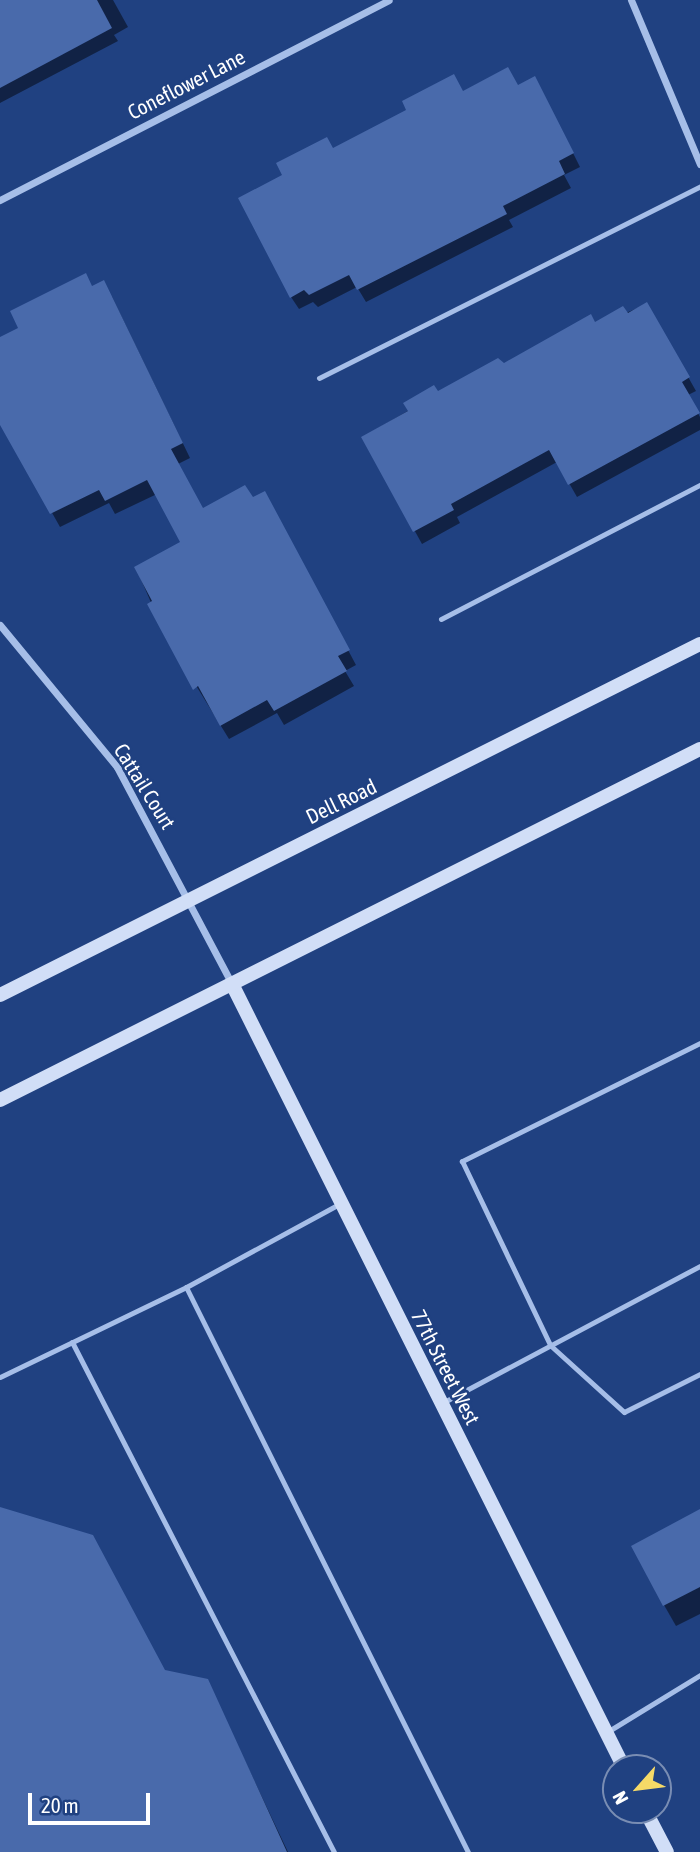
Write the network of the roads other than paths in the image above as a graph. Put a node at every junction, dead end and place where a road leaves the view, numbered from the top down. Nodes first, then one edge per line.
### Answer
1 (389, 0) edge
2 (631, 0) edge
3 (700, 164) edge
4 (700, 186) edge
5 (0, 200) edge
6 (319, 378) dead end
7 (700, 485) edge
8 (441, 618) dead end
9 (0, 625) edge
10 (700, 644) edge
11 (700, 749) edge
12 (188, 899) junction
13 (232, 984) junction
14 (0, 995) edge
15 (700, 1043) edge
16 (0, 1100) edge
17 (341, 1203) junction
18 (700, 1266) edge
19 (186, 1287) junction
20 (72, 1342) junction
21 (551, 1345) junction
22 (700, 1374) edge
23 (0, 1377) edge
24 (441, 1404) junction
25 (700, 1675) edge
26 (606, 1733) junction
27 (617, 1754) edge
28 (652, 1824) edge
29 (334, 1852) edge
30 (468, 1852) edge
31 (667, 1852) edge

1 - 5 street, Coneflower Lane
2 - 3 street
4 - 6 lane
7 - 8 lane
9 - 12 street, Cattail Court
10 - 12 street, Dell Road
11 - 13 street
12 - 13 street, Cattail Court
12 - 14 street, Dell Road
13 - 16 street
13 - 17 street, 77th Street West
15 - 21 lane
17 - 19 lane
17 - 24 street, 77th Street West
18 - 21 lane
19 - 20 lane
19 - 30 lane
20 - 23 lane
20 - 29 lane
21 - 22 lane
21 - 24 lane
24 - 26 street, 77th Street West
25 - 26 lane
26 - 27 street, 77th Street West
28 - 31 street

